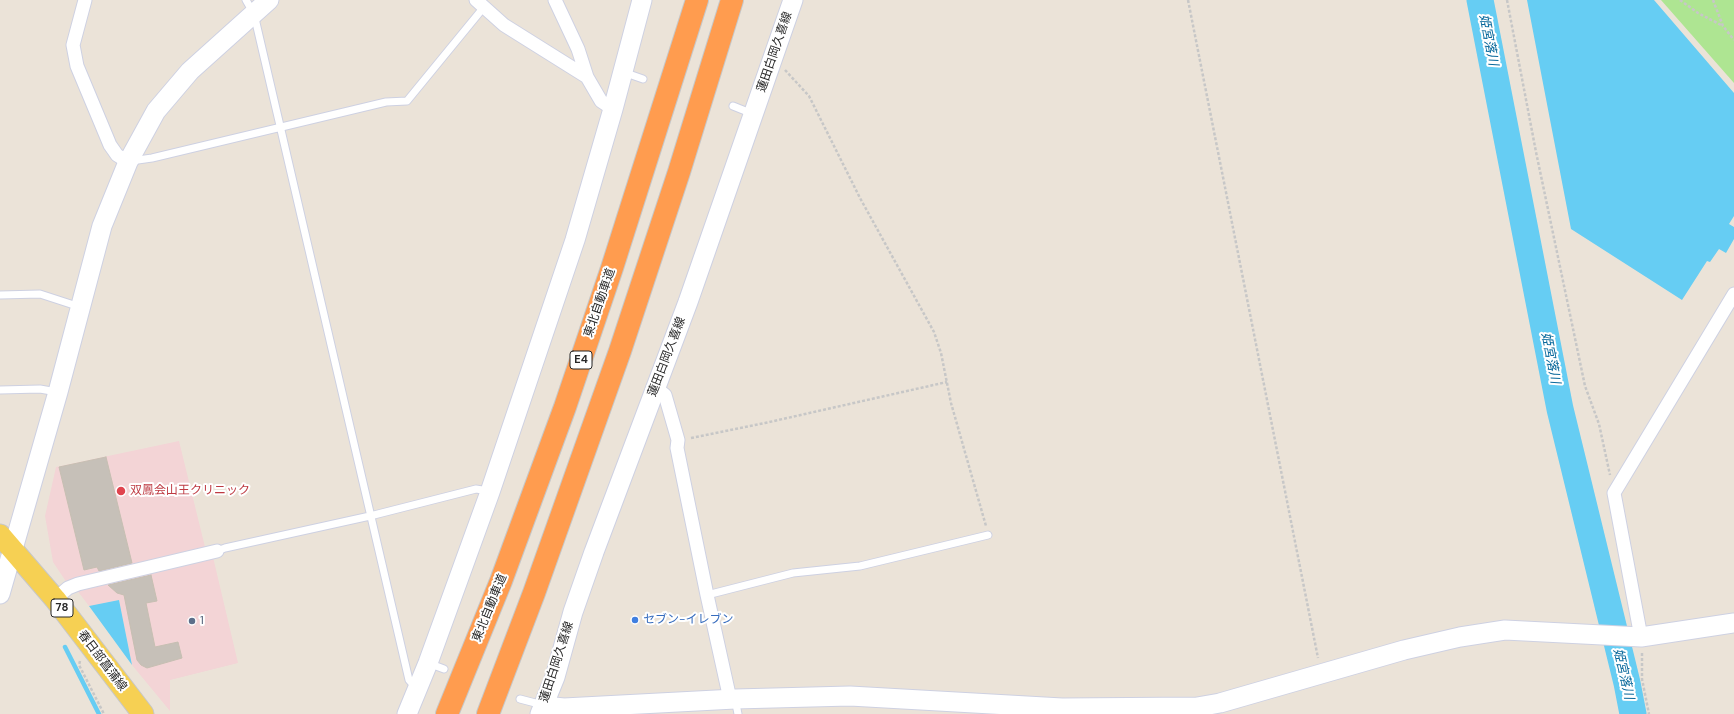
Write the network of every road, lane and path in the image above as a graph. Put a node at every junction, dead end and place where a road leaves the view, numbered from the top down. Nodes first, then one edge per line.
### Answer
1 (85, 0) edge
2 (269, 0) edge
3 (555, 0) edge
4 (642, 0) edge
5 (696, 0) edge
6 (732, 0) edge
7 (793, 0) edge
8 (1188, 0) edge
9 (1507, 0) edge
10 (1680, 0) edge
11 (1713, 0) edge
12 (480, 4) edge
13 (250, 7) edge
14 (1724, 26) junction
15 (1734, 40) edge
16 (771, 62) junction
17 (623, 72) junction
18 (587, 77) junction
19 (643, 79) dead end
20 (733, 106) dead end
21 (613, 109) junction
22 (753, 114) junction
23 (280, 128) junction
24 (128, 162) junction
25 (1734, 294) edge
26 (0, 295) edge
27 (81, 307) junction
28 (947, 382) junction
29 (655, 388) junction
30 (0, 390) edge
31 (58, 392) junction
32 (678, 440) junction
33 (490, 492) junction
34 (1614, 493) junction
35 (370, 516) junction
36 (988, 535) joint
37 (6, 541) edge
38 (217, 551) joint
39 (0, 594) edge
40 (707, 595) junction
41 (55, 598) junction
42 (1734, 623) edge
43 (1642, 637) junction
44 (93, 648) junction
45 (1323, 674) junction
46 (416, 688) junction
47 (520, 699) dead end
48 (734, 704) edge
49 (542, 710) edge
50 (1197, 711) edge
51 (104, 714) edge
52 (143, 714) edge
53 (407, 714) edge
54 (448, 714) edge
55 (488, 714) edge
56 (1649, 714) edge

1 - 24 street
2 - 13 street
3 - 18 street
4 - 17 street
5 - 54 highway, 東北自動車道 / E4
6 - 55 highway
7 - 16 street, 蓮田白岡久喜線
8 - 45 path
9 - 34 path
10 - 14 path
11 - 14 path
12 - 18 street
12 - 23 lane
13 - 23 lane
13 - 24 street
14 - 15 path
16 - 22 street, 蓮田白岡久喜線
16 - 28 path
17 - 19 lane
17 - 21 street
18 - 21 street
20 - 22 lane
21 - 33 street
22 - 29 street, 蓮田白岡久喜線
23 - 24 lane
23 - 35 lane
24 - 27 street
25 - 34 street
26 - 27 lane
27 - 31 street
28 - 32 path
28 - 36 path
29 - 32 street
29 - 49 street, 蓮田白岡久喜線
30 - 31 lane
31 - 37 street
32 - 40 street
33 - 35 lane
33 - 46 street
34 - 43 street
35 - 38 lane
35 - 46 lane
36 - 40 lane
37 - 39 street
37 - 41 main road, 春日部菖蒲線 / 78
38 - 41 street
40 - 48 street
41 - 44 main road, 春日部菖蒲線 / 78
42 - 43 street
43 - 45 street
43 - 56 path
44 - 51 path
44 - 52 main road, 春日部菖蒲線 / 78
45 - 50 street
46 - 53 street
47 - 49 lane
48 - 49 street
48 - 50 street

